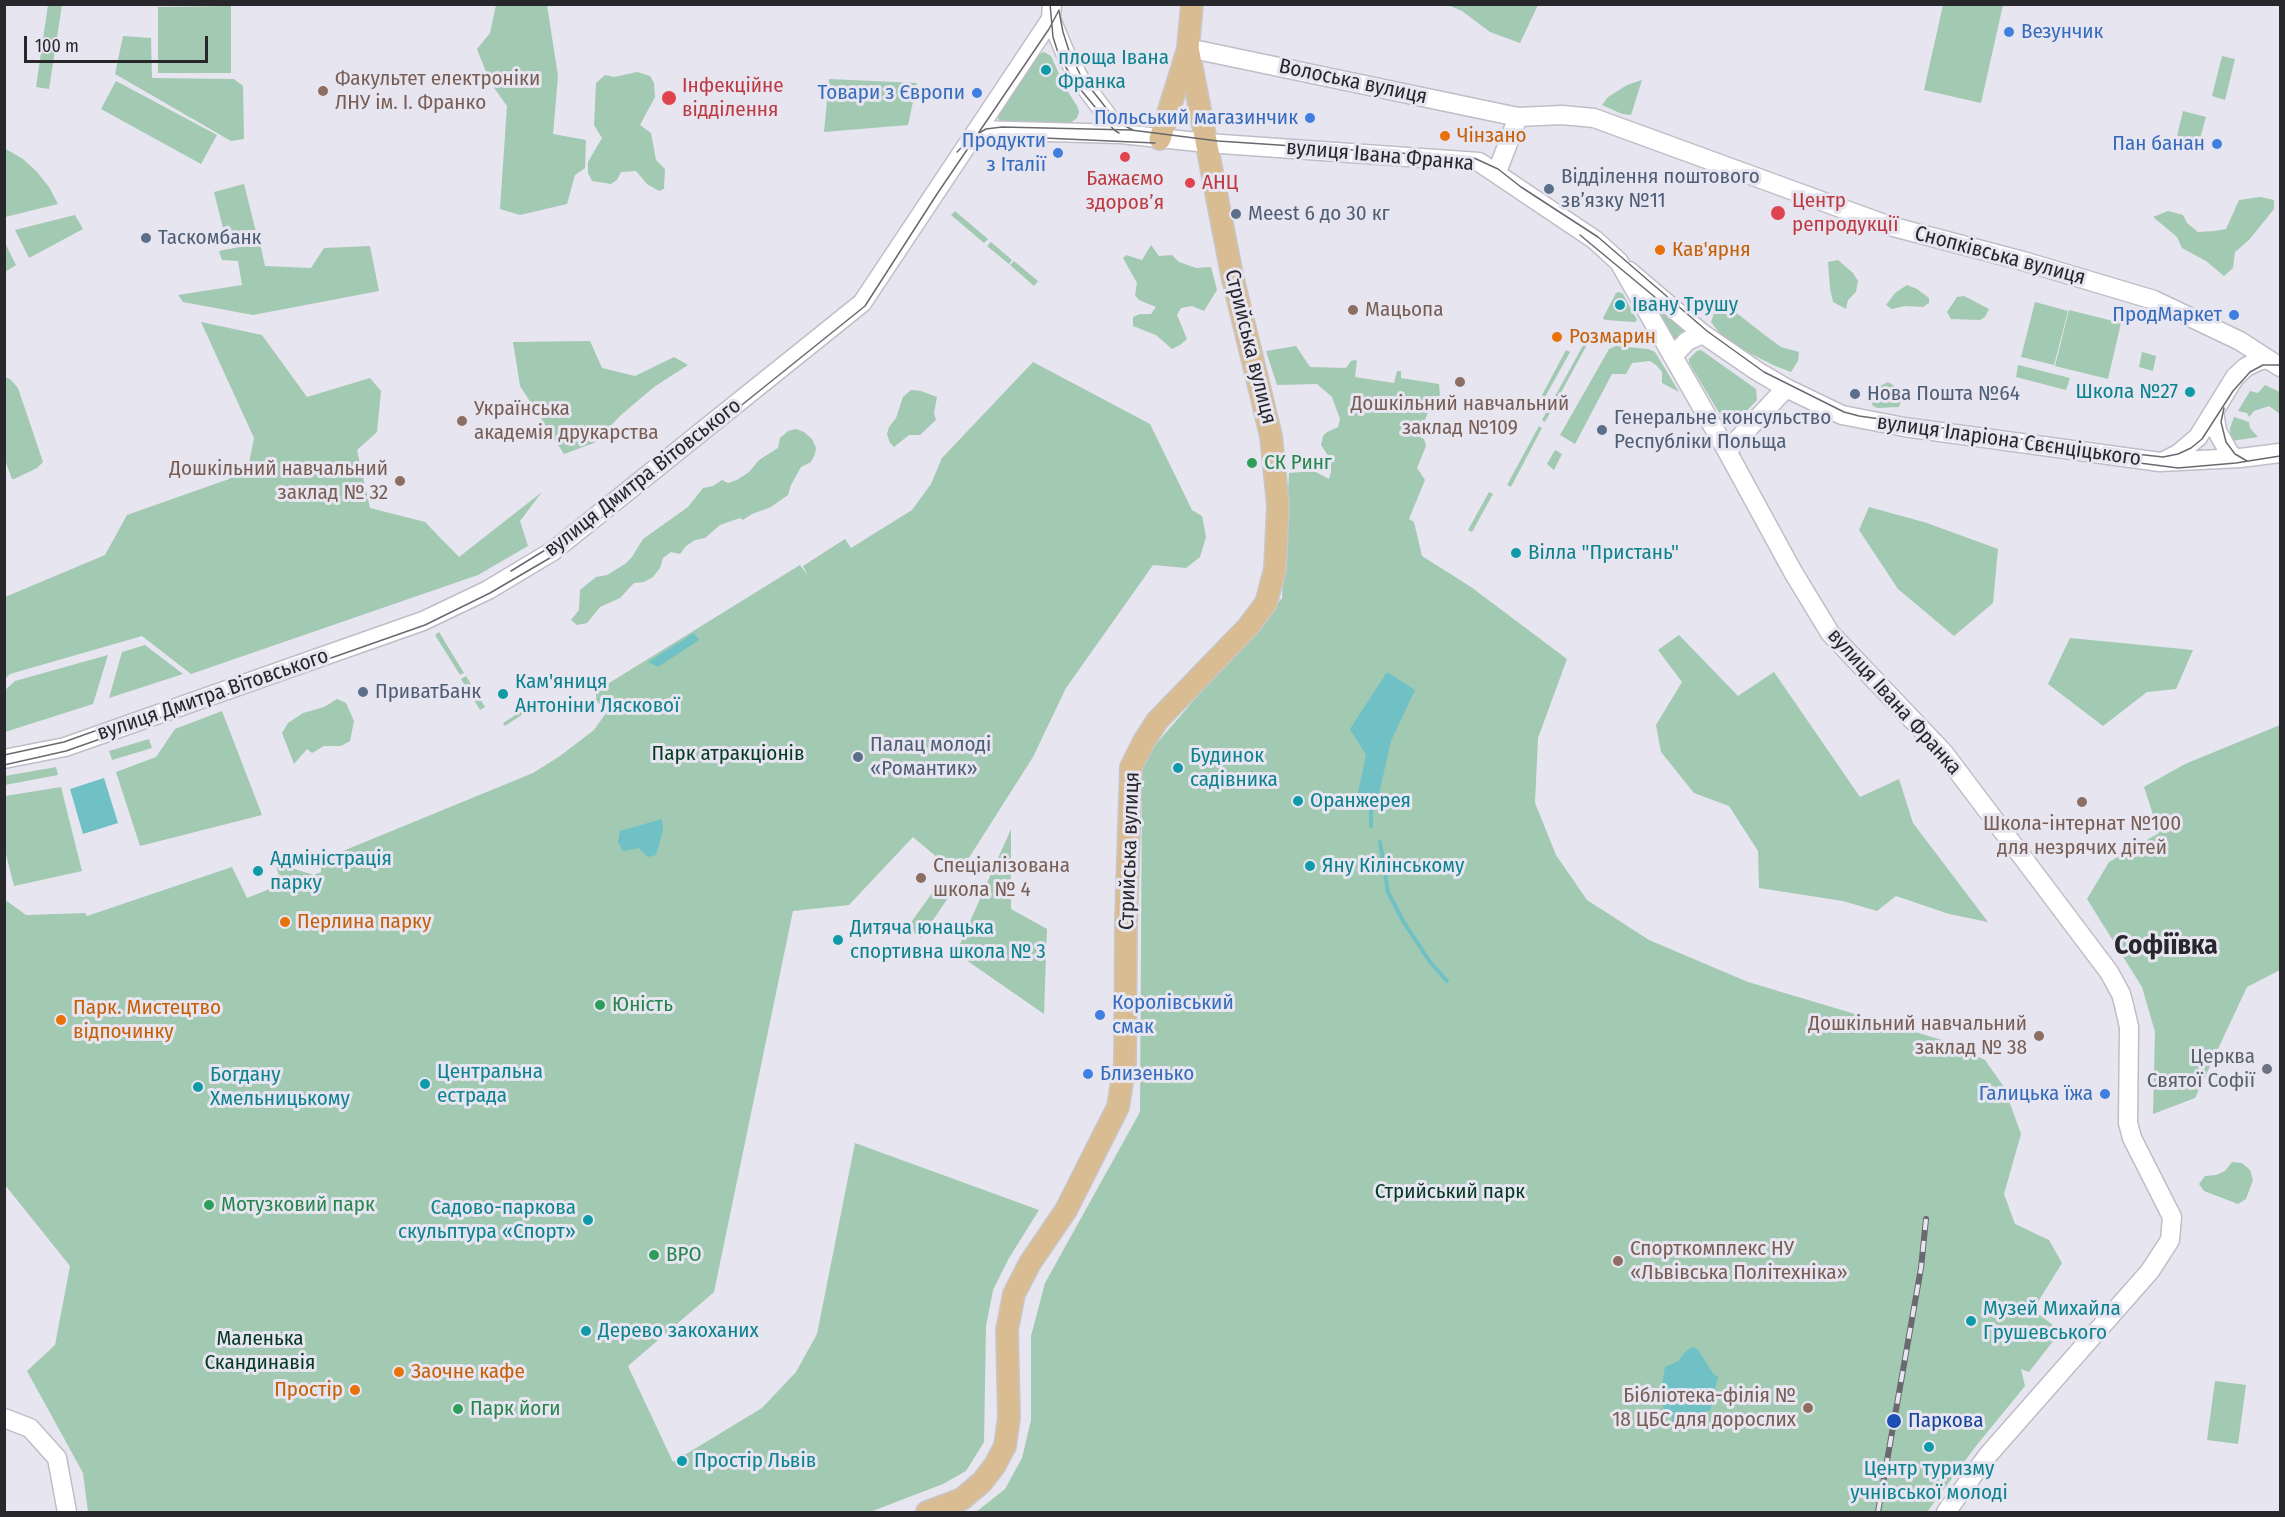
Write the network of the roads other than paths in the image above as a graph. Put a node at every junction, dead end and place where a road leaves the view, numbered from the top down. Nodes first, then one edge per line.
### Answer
1 (1192, 4) edge
2 (1206, 4) edge
3 (1051, 12) edge
4 (1188, 48) junction
5 (1518, 117) junction
6 (977, 130) junction
7 (1121, 134) junction
8 (1160, 139) junction
9 (1207, 143) junction
10 (1497, 172) junction
11 (1619, 262) junction
12 (1703, 334) junction
13 (1673, 356) junction
14 (2274, 363) edge
15 (1786, 388) junction
16 (2214, 412) junction
17 (1727, 451) junction
18 (2280, 453) edge
19 (2236, 458) junction
20 (2160, 462) junction
21 (4, 759) edge
22 (4, 1418) edge
23 (67, 1512) edge
24 (927, 1512) edge
25 (1946, 1512) edge

1 - 4 main road
2 - 4 main road
3 - 6 main road
3 - 7 main road
4 - 5 main road, Волоська вулиця
4 - 8 main road
4 - 9 main road, Стрийська вулиця
5 - 10 main road
5 - 14 main road, Снопківська вулиця
6 - 7 main road
6 - 21 main road, вулиця Дмитра Вітовського
7 - 8 main road, вулиця Івана Франка
8 - 9 main road, вулиця Івана Франка
9 - 10 main road, вулиця Івана Франка
9 - 24 main road, Стрийська вулиця
10 - 11 main road, вулиця Івана Франка
11 - 12 main road, вулиця Іларіона Свєнціцького
11 - 13 main road, вулиця Івана Франка
12 - 13 main road
12 - 15 main road, вулиця Іларіона Свєнціцького
13 - 17 main road, вулиця Івана Франка
14 - 16 main road, вулиця Іларіона Свєнціцького
15 - 17 main road
15 - 20 main road, вулиця Іларіона Свєнціцького
16 - 19 main road
16 - 20 main road, вулиця Іларіона Свєнціцького
17 - 25 main road, вулиця Івана Франка
18 - 19 main road, вулиця Іларіона Свєнціцького
19 - 20 main road, вулиця Іларіона Свєнціцького
22 - 23 main road

